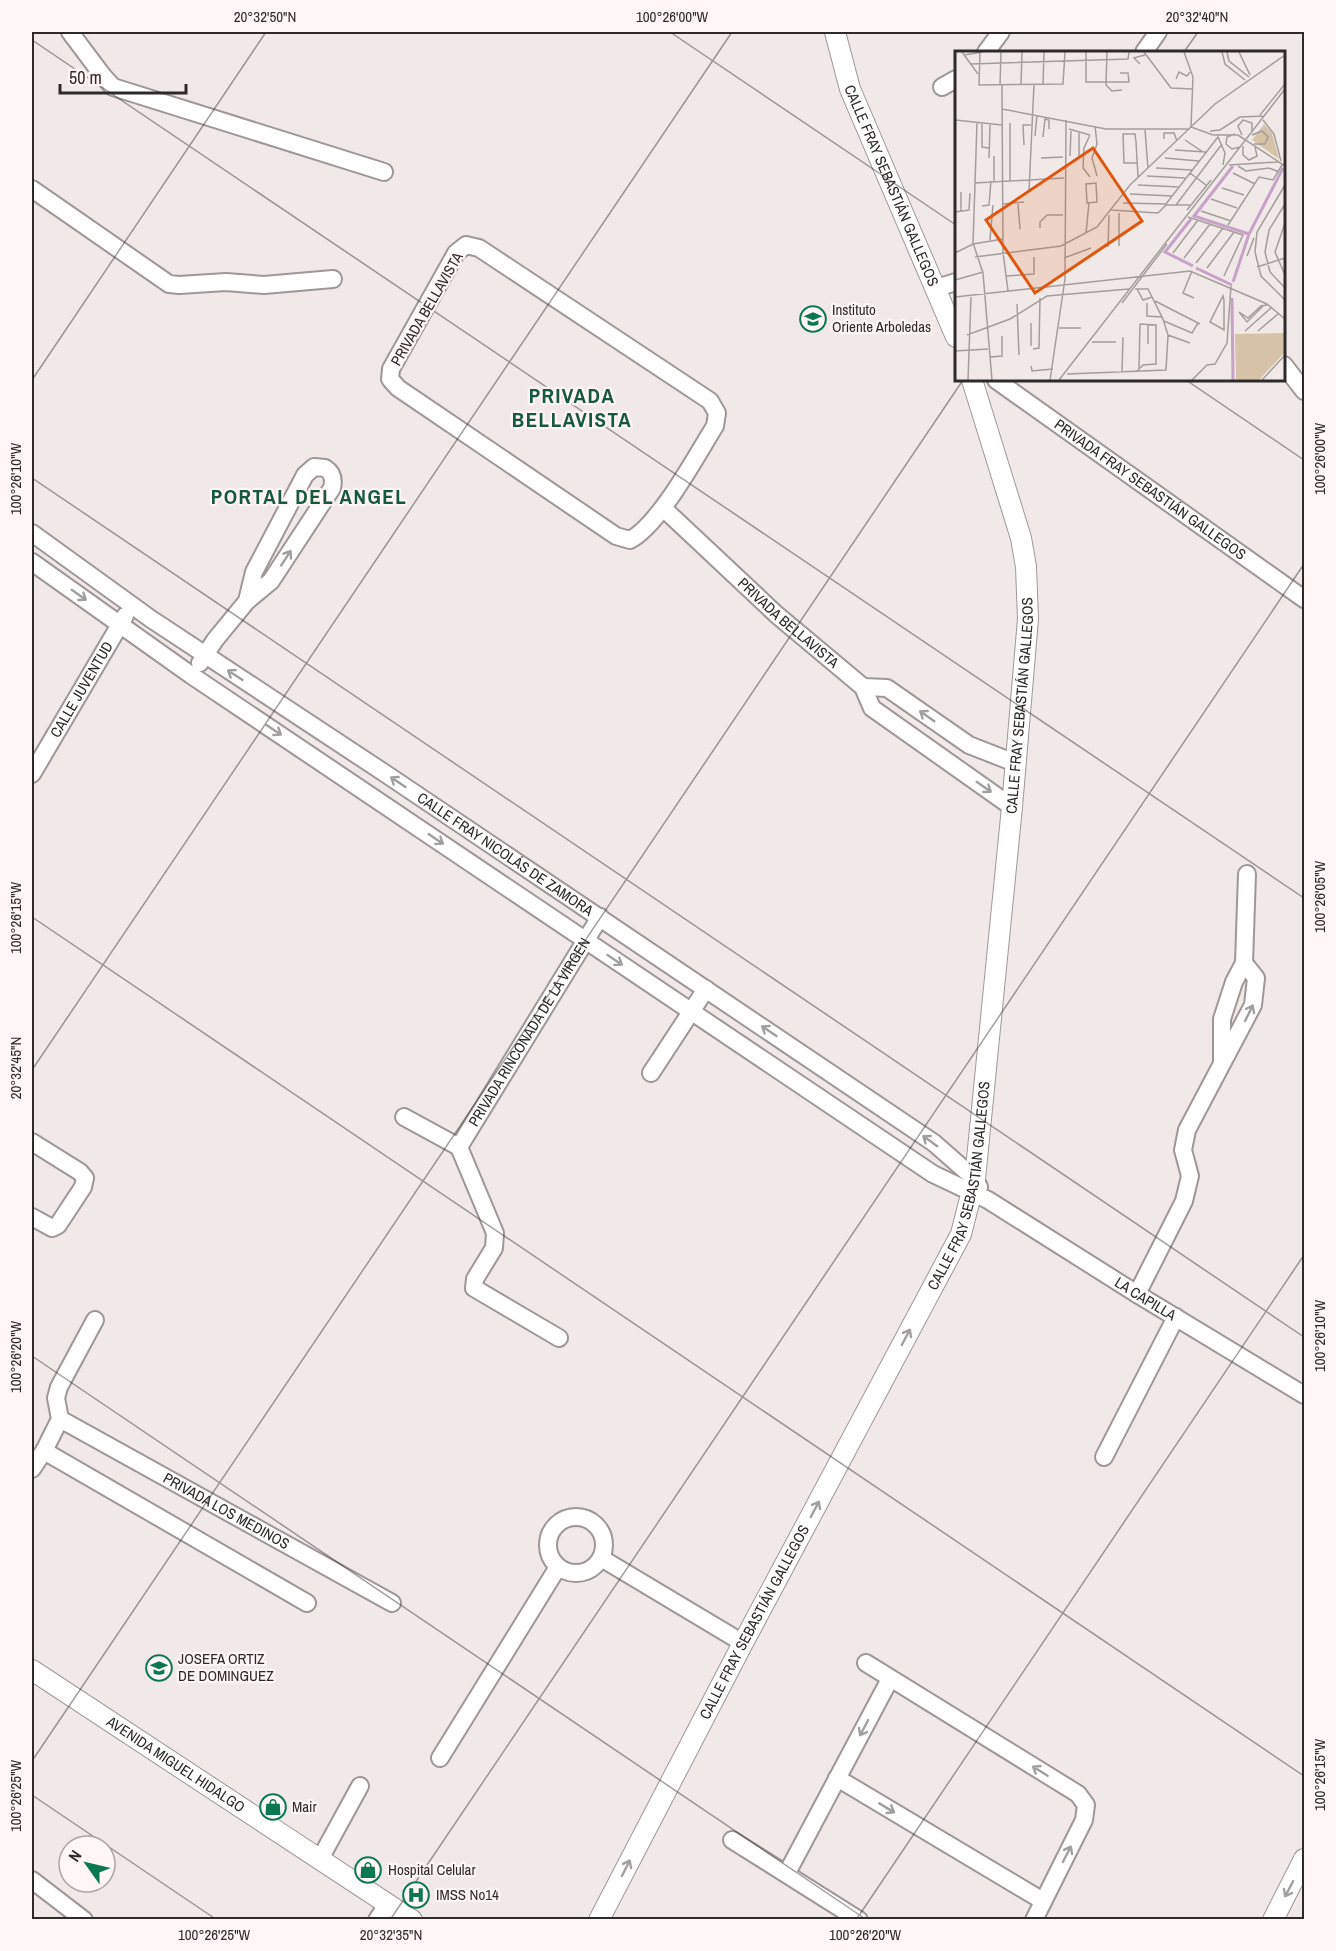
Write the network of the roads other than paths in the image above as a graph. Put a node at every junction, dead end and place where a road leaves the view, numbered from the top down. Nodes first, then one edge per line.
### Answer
1 (70, 32) edge
2 (835, 32) edge
3 (1001, 32) edge
4 (1158, 32) edge
5 (987, 51) edge
6 (1145, 51) edge
7 (384, 172) dead end
8 (32, 189) edge
9 (333, 279) dead end
10 (955, 283) edge
11 (936, 288) junction
12 (955, 332) edge
13 (1285, 366) edge
14 (972, 381) edge
15 (997, 381) edge
16 (1305, 391) edge
17 (663, 508) junction
18 (32, 533) edge
19 (32, 562) edge
20 (1305, 599) edge
21 (247, 601) junction
22 (132, 606) junction
23 (120, 624) junction
24 (205, 656) junction
25 (191, 675) junction
26 (863, 687) junction
27 (1015, 764) junction
28 (32, 774) edge
29 (1012, 807) junction
30 (1247, 874) dead end
31 (600, 917) junction
32 (585, 940) junction
33 (1244, 963) junction
34 (706, 989) junction
35 (692, 1012) junction
36 (1222, 1061) junction
37 (651, 1073) dead end
38 (404, 1117) dead end
39 (32, 1142) edge
40 (459, 1147) junction
41 (978, 1191) junction
42 (32, 1217) edge
43 (1137, 1294) junction
44 (1176, 1317) junction
45 (95, 1320) dead end
46 (559, 1338) dead end
47 (1305, 1395) edge
48 (60, 1419) junction
49 (44, 1451) junction
50 (1104, 1457) dead end
51 (32, 1469) edge
52 (601, 1558) junction
53 (558, 1567) junction
54 (307, 1603) dead end
55 (392, 1603) dead end
56 (743, 1643) junction
57 (866, 1663) dead end
58 (32, 1670) edge
59 (890, 1679) junction
60 (440, 1758) dead end
61 (837, 1778) junction
62 (360, 1786) dead end
63 (732, 1840) dead end
64 (320, 1859) junction
65 (1305, 1859) edge
66 (787, 1873) junction
67 (32, 1880) edge
68 (1043, 1901) junction
69 (382, 1911) edge
70 (84, 1920) edge
71 (412, 1920) edge
72 (599, 1920) edge
73 (859, 1920) edge
74 (1034, 1920) edge
75 (1273, 1920) edge

1 - 7 street
2 - 11 street, CALLE FRAY SEBASTIÁN GALLEGOS
3 - 5 street
4 - 6 street
8 - 9 street
10 - 11 street
11 - 12 street, CALLE FRAY SEBASTIÁN GALLEGOS
13 - 16 street
14 - 27 street, CALLE FRAY SEBASTIÁN GALLEGOS
15 - 20 street, PRIVADA FRAY SEBASTIÁN GALLEGOS
17 - 17 street, PRIVADA BELLAVISTA
17 - 26 street, PRIVADA BELLAVISTA
18 - 22 street, CALLE FRAY NICOLÁS DE ZAMORA
19 -> 23 street, CALLE FRAY NICOLÁS DE ZAMORA
21 -> 21 street
21 - 24 street
22 - 23 street, CALLE JUVENTUD
22 - 24 street, CALLE FRAY NICOLÁS DE ZAMORA
23 - 25 street, CALLE FRAY NICOLÁS DE ZAMORA
23 - 28 street, CALLE JUVENTUD
24 - 25 street
31 -> 24 street, CALLE FRAY NICOLÁS DE ZAMORA
25 -> 32 street, CALLE FRAY NICOLÁS DE ZAMORA
27 -> 26 street
26 -> 29 street, PRIVADA BELLAVISTA
27 - 29 street, CALLE FRAY SEBASTIÁN GALLEGOS
29 - 41 street, CALLE FRAY SEBASTIÁN GALLEGOS
30 - 33 street
31 - 32 street, PRIVADA RINCONADA DE LA VIRGEN
31 - 34 street, CALLE FRAY NICOLÁS DE ZAMORA
32 -> 35 street, CALLE FRAY NICOLÁS DE ZAMORA
32 - 40 street, PRIVADA RINCONADA DE LA VIRGEN
33 - 36 street
36 -> 33 street
34 - 35 street
41 -> 34 street, CALLE FRAY NICOLÁS DE ZAMORA
35 - 37 street
35 - 41 street, CALLE FRAY NICOLÁS DE ZAMORA
36 - 43 street
38 - 40 street
39 - 42 street
40 - 46 street
41 - 43 street, LA CAPILLA
56 -> 41 street, CALLE FRAY SEBASTIÁN GALLEGOS
43 - 44 street, LA CAPILLA
44 - 47 street, LA CAPILLA
44 - 50 street
45 - 48 street
48 - 49 street
48 - 55 street, PRIVADA LOS MEDINOS
49 - 51 street
49 - 54 street
52 - 53 street
52 - 53 street
52 - 56 street
53 - 60 street
72 -> 56 street, CALLE FRAY SEBASTIÁN GALLEGOS
57 - 59 street
58 - 64 street, AVENIDA MIGUEL HIDALGO
59 -> 61 street
68 -> 59 street
61 - 66 street
61 -> 68 street
62 - 64 street
63 - 66 street
64 - 69 street, AVENIDA MIGUEL HIDALGO
65 -> 75 street
66 - 73 street
67 - 70 street
68 - 74 street
69 - 71 street, AVENIDA MIGUEL HIDALGO

